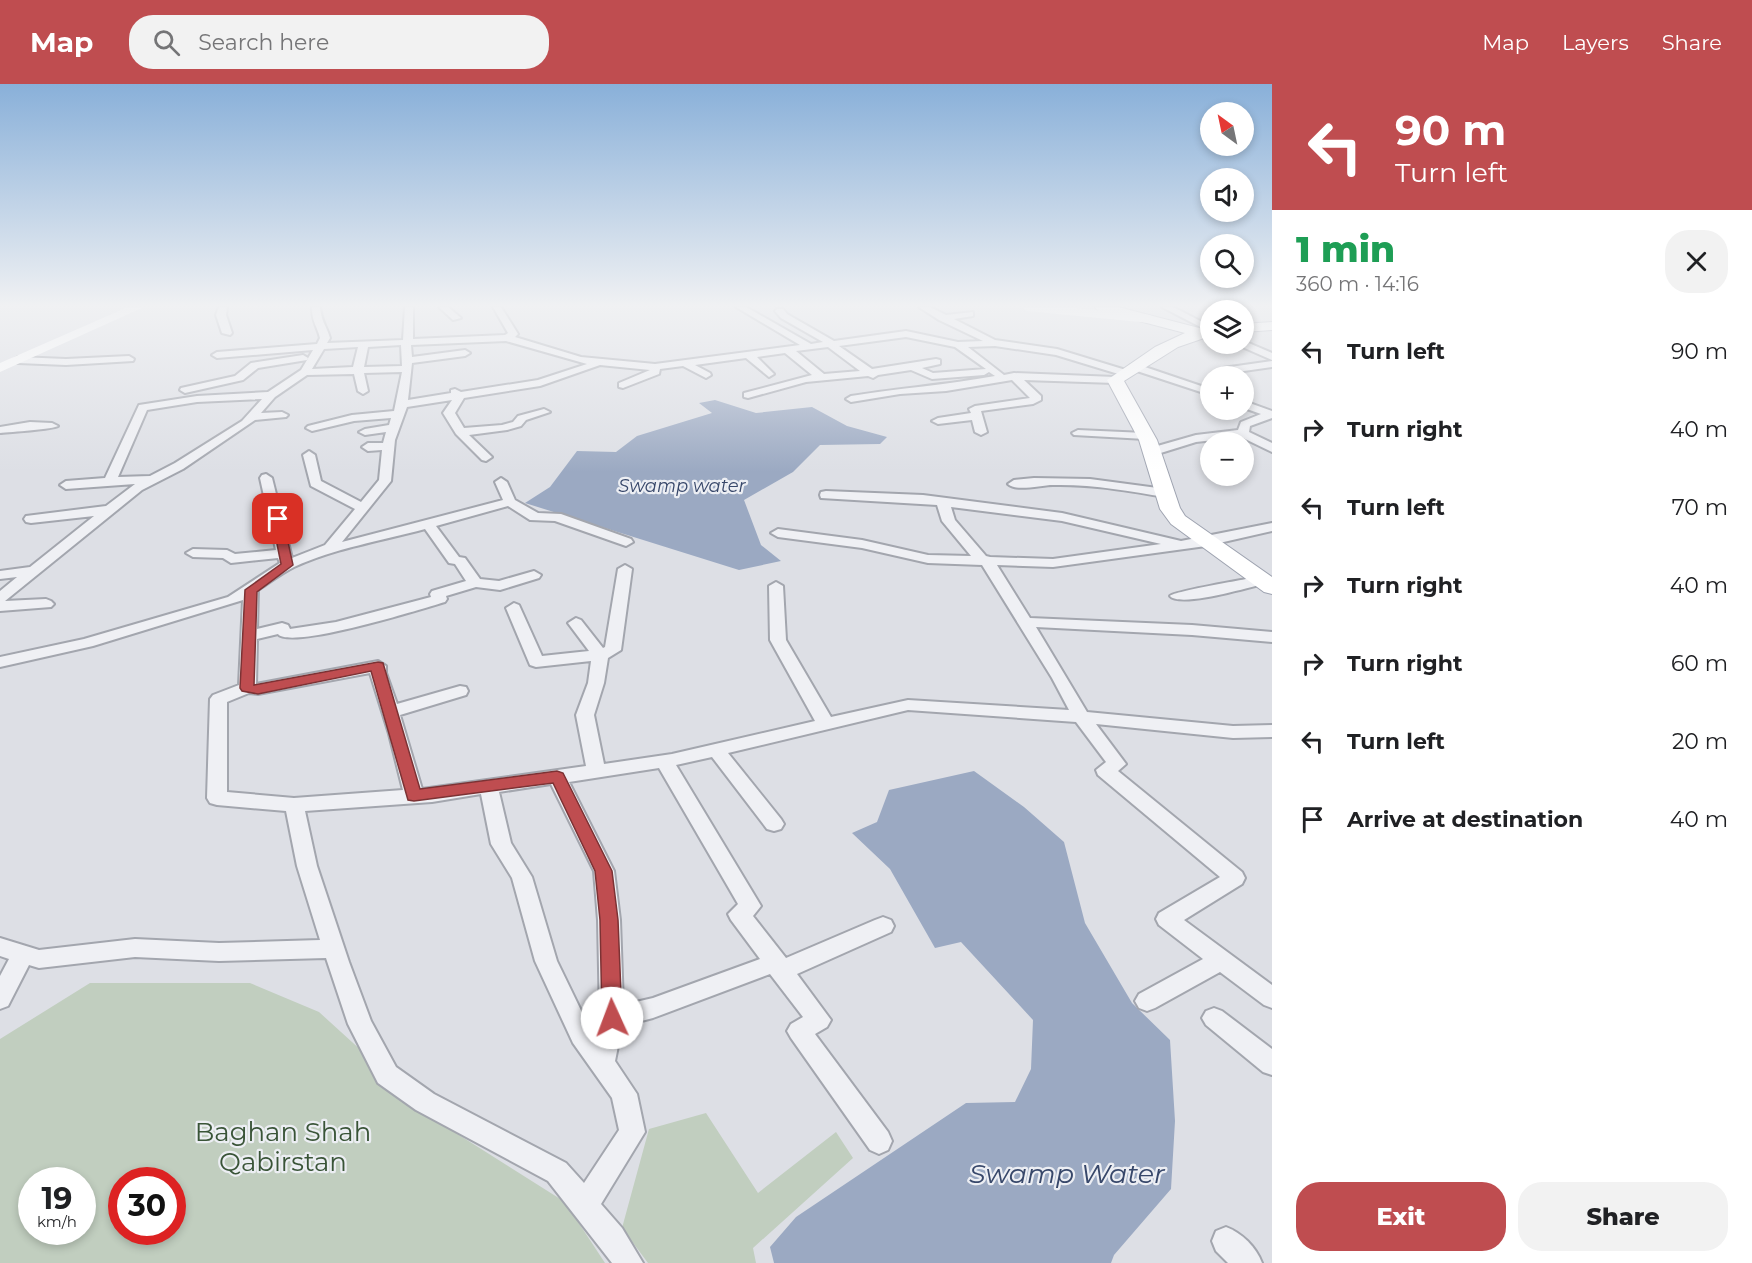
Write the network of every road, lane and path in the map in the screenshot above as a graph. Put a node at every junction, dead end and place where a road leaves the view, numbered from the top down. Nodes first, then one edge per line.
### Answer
1 (277, 362) edge
2 (310, 362) edge
3 (360, 362) edge
4 (421, 362) edge
5 (602, 362) joint
6 (693, 362) edge
7 (757, 362) edge
8 (803, 362) edge
9 (855, 362) edge
10 (936, 362) dead end
11 (985, 362) edge
12 (1088, 362) edge
13 (1142, 362) edge
14 (685, 363) junction
15 (1272, 364) edge
16 (407, 365) junction
17 (1254, 366) edge
18 (655, 367) junction
19 (912, 367) junction
20 (358, 370) junction
21 (305, 372) junction
22 (869, 373) junction
23 (770, 374) dead end
24 (1125, 374) junction
25 (706, 375) dead end
26 (1005, 375) junction
27 (821, 377) junction
28 (623, 385) dead end
29 (451, 387) dead end
30 (1200, 389) edge
31 (185, 390) dead end
32 (363, 391) dead end
33 (900, 391) junction
34 (271, 395) junction
35 (748, 395) dead end
36 (459, 397) junction
37 (851, 399) dead end
38 (1254, 408) edge
39 (400, 409) junction
40 (544, 412) dead end
41 (1272, 414) edge
42 (282, 415) dead end
43 (976, 416) junction
44 (251, 417) junction
45 (938, 421) dead end
46 (52, 426) dead end
47 (312, 428) dead end
48 (393, 428) junction
49 (0, 430) edge
50 (365, 432) dead end
51 (460, 432) junction
52 (981, 432) dead end
53 (1243, 432) edge
54 (1078, 434) dead end
55 (1200, 438) edge
56 (1254, 439) edge
57 (1148, 444) junction
58 (389, 446) junction
59 (368, 447) dead end
60 (1272, 448) edge
61 (309, 455) dead end
62 (486, 457) dead end
63 (157, 478) junction
64 (266, 478) dead end
65 (110, 482) junction
66 (501, 482) dead end
67 (1014, 484) dead end
68 (66, 485) dead end
69 (1165, 493) junction
70 (826, 495) dead end
71 (942, 501) junction
72 (510, 502) junction
73 (364, 508) junction
74 (109, 510) junction
75 (31, 519) dead end
76 (428, 524) junction
77 (1272, 527) edge
78 (778, 533) dead end
79 (626, 542) dead end
80 (1206, 542) junction
81 (1182, 545) junction
82 (330, 548) junction
83 (193, 553) dead end
84 (286, 559) junction
85 (984, 560) junction
86 (625, 569) dead end
87 (32, 571) junction
88 (0, 575) edge
89 (534, 575) dead end
90 (475, 583) junction
91 (1267, 583) edge
92 (776, 586) dead end
93 (251, 590) junction
94 (1177, 596) dead end
95 (0, 598) edge
96 (46, 604) dead end
97 (0, 606) edge
98 (514, 609) dead end
99 (1026, 622) junction
100 (576, 623) dead end
101 (249, 636) junction
102 (1272, 637) edge
103 (600, 655) junction
104 (0, 663) edge
105 (247, 688) junction
106 (460, 691) dead end
107 (391, 712) junction
108 (1081, 717) junction
109 (826, 724) junction
110 (1272, 731) edge
111 (716, 750) junction
112 (664, 761) junction
113 (596, 771) junction
114 (557, 777) junction
115 (489, 787) junction
116 (414, 796) junction
117 (294, 805) junction
118 (774, 824) dead end
119 (883, 926) dead end
120 (0, 948) edge
121 (334, 949) junction
122 (23, 954) junction
123 (1221, 960) junction
124 (777, 967) junction
125 (1272, 998) edge
126 (0, 999) edge
127 (1147, 1001) dead end
128 (612, 1018) junction
129 (1214, 1018) dead end
130 (602, 1064) junction
131 (1272, 1064) edge
132 (879, 1141) dead end
133 (585, 1205) junction
134 (1226, 1241) dead end
135 (629, 1263) edge
136 (1248, 1263) edge

1 - 31 street
2 - 21 street
3 - 20 street
4 - 16 street
5 - 18 street
5 - 36 street
6 - 14 street
7 - 23 street
8 - 27 street
9 - 22 street
10 - 19 street
11 - 26 street
12 - 24 street
13 - 24 main road
14 - 18 street
14 - 25 street
15 - 17 street
16 - 20 street
16 - 39 street
18 - 28 street
19 - 22 street
19 - 26 street
20 - 21 street
20 - 32 street
21 - 34 street
22 - 27 street
22 - 33 street
24 - 26 street
24 - 30 street
24 - 57 main road
26 - 33 street
26 - 43 street
27 - 35 street
29 - 36 street
33 - 37 street
34 - 44 street
34 - 65 street
36 - 39 street
36 - 51 street
38 - 41 street
39 - 47 street
39 - 48 street
40 - 51 street
41 - 53 street
42 - 44 street
43 - 45 street
43 - 52 street
44 - 63 street
46 - 49 street
48 - 50 street
48 - 58 street
51 - 62 street
54 - 57 street
55 - 57 street
56 - 60 street
57 - 69 main road
58 - 59 street
58 - 73 street
61 - 73 street
63 - 65 street
63 - 74 street
64 - 84 street
65 - 68 street
66 - 72 street
67 - 69 street
69 - 80 main road
70 - 71 street
71 - 81 street
71 - 85 street
72 - 76 street
72 - 79 street
73 - 82 street
74 - 75 street
74 - 87 street
76 - 82 street
76 - 90 street
77 - 80 street
78 - 85 street
80 - 81 street
80 - 91 main road
81 - 85 street
82 - 84 street
83 - 84 street
84 - 93 street
85 - 99 street
86 - 103 street
87 - 88 street
87 - 95 street
89 - 90 street
90 - 101 street
91 - 94 street
92 - 109 street
93 - 101 street
93 - 104 street
96 - 97 street
98 - 103 street
99 - 102 street
99 - 108 street
100 - 103 street
101 - 105 street
103 - 113 street
105 - 107 street
105 - 117 street
106 - 107 street
107 - 116 street
108 - 109 street
108 - 110 street
108 - 123 street
109 - 111 street
111 - 112 street
111 - 118 street
112 - 113 street
112 - 124 street
113 - 114 street
114 - 115 street
114 - 128 street
115 - 116 street
115 - 130 street
116 - 117 street
117 - 121 street
119 - 124 street
120 - 122 street
121 - 122 street
121 - 133 street
122 - 126 street
123 - 125 street
123 - 127 street
124 - 128 street
124 - 132 street
128 - 130 street
129 - 131 street
130 - 133 street
133 - 135 street
134 - 136 street

